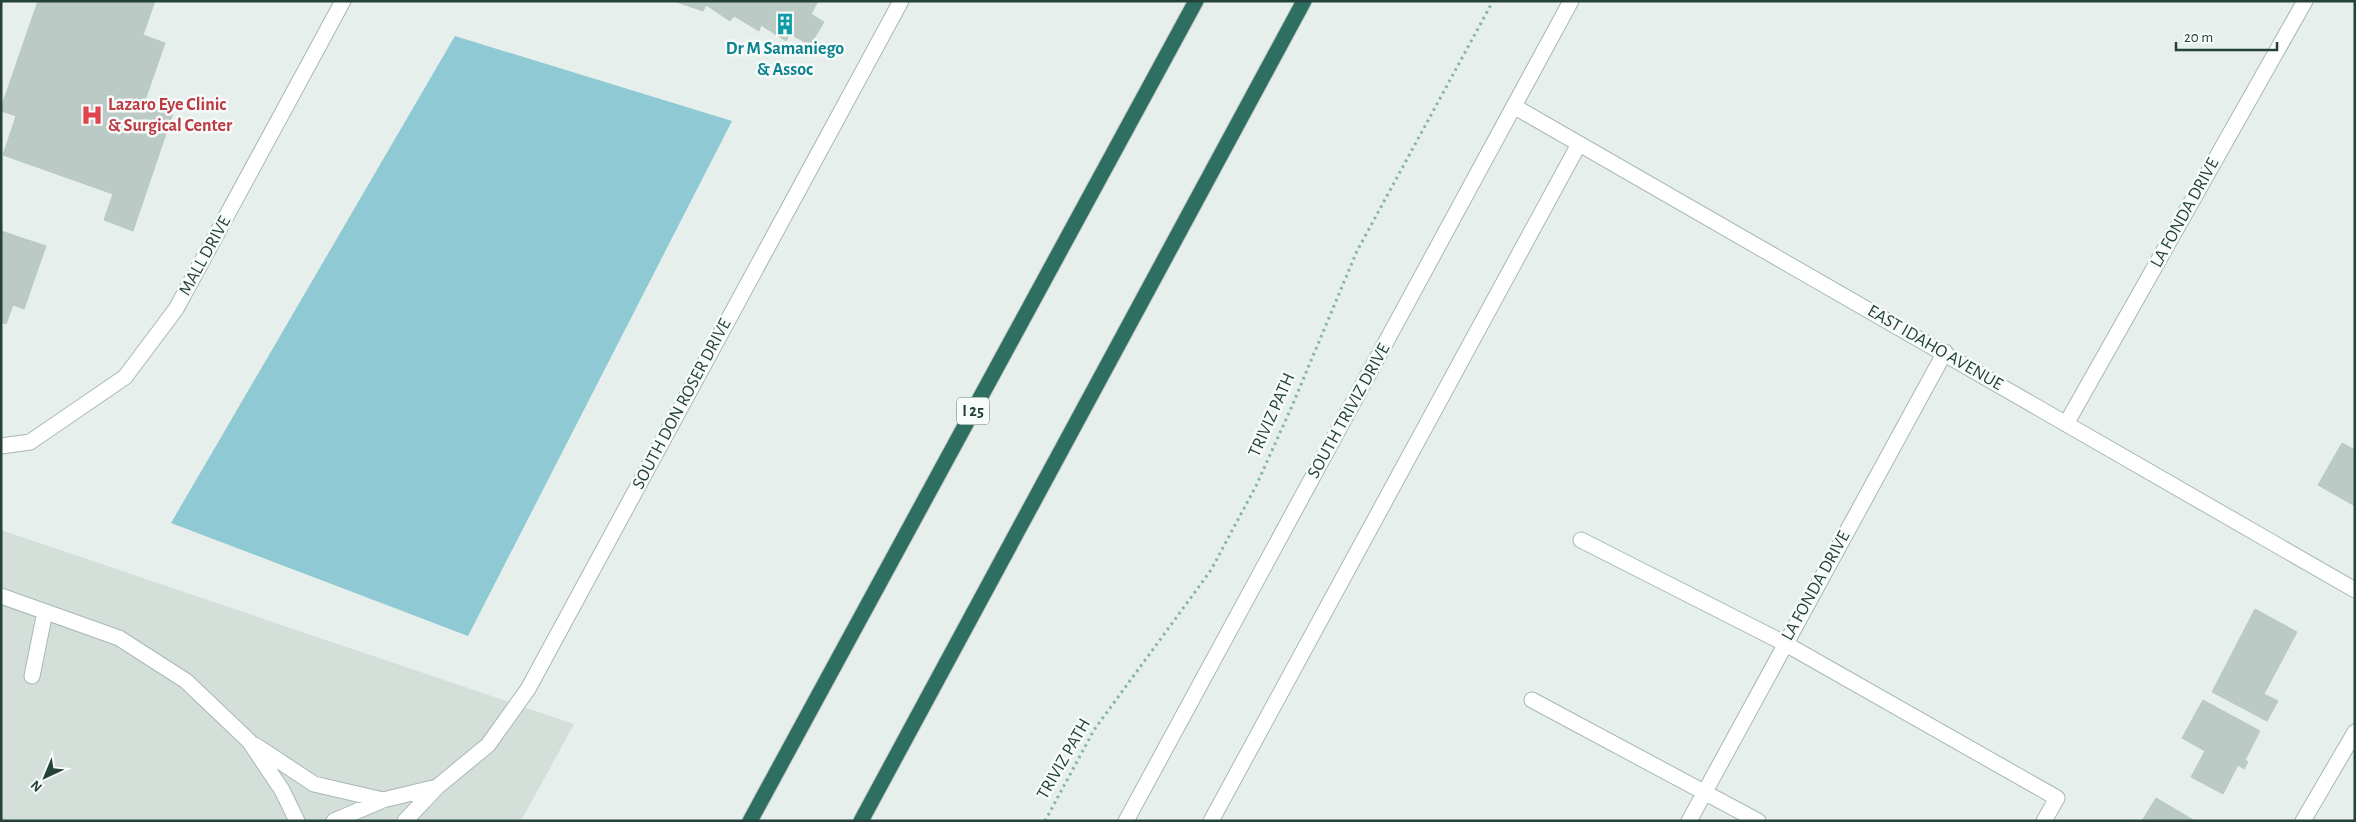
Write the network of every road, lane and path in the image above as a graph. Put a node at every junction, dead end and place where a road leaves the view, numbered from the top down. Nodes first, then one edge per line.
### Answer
1 (344, 1) edge
2 (901, 1) edge
3 (1196, 1) edge
4 (1304, 1) edge
5 (1493, 1) edge
6 (1571, 1) edge
7 (2298, 4) edge
8 (1515, 107) junction
9 (1579, 144) junction
10 (1945, 352) junction
11 (2066, 424) junction
12 (1, 446) edge
13 (1581, 540) dead end
14 (2355, 590) edge
15 (1, 596) edge
16 (45, 612) junction
17 (1784, 644) junction
18 (32, 676) dead end
19 (1532, 700) dead end
20 (2355, 732) edge
21 (249, 741) junction
22 (437, 786) junction
23 (1705, 791) junction
24 (383, 800) junction
25 (297, 821) edge
26 (334, 821) edge
27 (405, 821) edge
28 (750, 821) edge
29 (861, 821) edge
30 (1045, 821) edge
31 (1126, 821) edge
32 (1212, 821) edge
33 (1689, 821) edge
34 (1758, 821) edge
35 (2044, 821) edge
36 (2304, 821) edge

1 - 12 street, MALL DRIVE
2 - 22 street, SOUTH DON ROSER DRIVE
3 - 28 highway, I 25
4 - 29 highway
5 - 30 path, TRIVIZ PATH
6 - 8 street, SOUTH TRIVIZ DRIVE
7 - 11 street, LA FONDA DRIVE
8 - 9 street, EAST IDAHO AVENUE
8 - 31 street, SOUTH TRIVIZ DRIVE
9 - 10 street, EAST IDAHO AVENUE
9 - 32 street
10 - 11 street, EAST IDAHO AVENUE
10 - 17 street, LA FONDA DRIVE
11 - 14 street, EAST IDAHO AVENUE
13 - 17 street
15 - 16 street
16 - 18 street
16 - 21 street
17 - 23 street, LA FONDA DRIVE
17 - 35 street
19 - 23 street
20 - 36 street
21 - 24 street
21 - 25 street
22 - 24 street, SOUTH DON ROSER DRIVE
22 - 27 street, SOUTH DON ROSER DRIVE
23 - 33 street, LA FONDA DRIVE
23 - 34 street
24 - 26 street, SOUTH DON ROSER DRIVE

